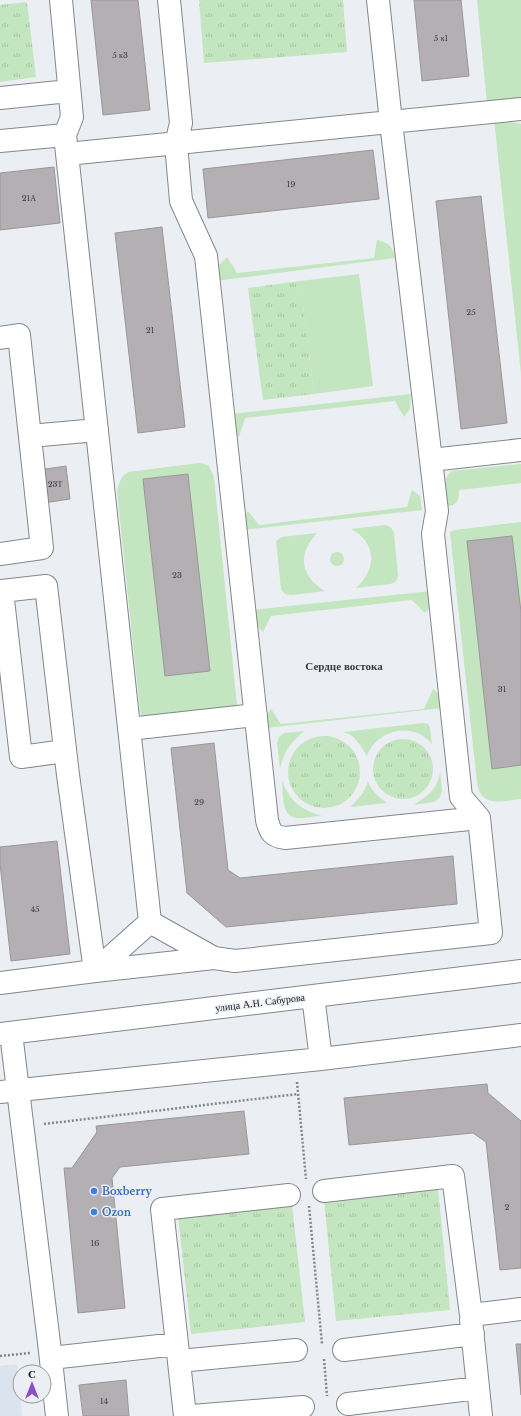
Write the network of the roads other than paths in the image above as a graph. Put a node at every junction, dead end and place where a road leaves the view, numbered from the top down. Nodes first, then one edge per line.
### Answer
1 (60, 0) edge
2 (169, 0) edge
3 (378, 0) edge
4 (69, 91) junction
5 (0, 98) edge
6 (521, 110) edge
7 (391, 122) junction
8 (0, 141) edge
9 (66, 144) junction
10 (176, 144) junction
11 (0, 338) edge
12 (97, 430) junction
13 (30, 436) junction
14 (521, 450) edge
15 (431, 460) junction
16 (0, 554) edge
17 (256, 715) junction
18 (129, 729) junction
19 (65, 751) junction
20 (479, 818) junction
21 (150, 922) junction
22 (214, 958) junction
23 (95, 971) junction
24 (521, 971) edge
25 (0, 983) edge
26 (313, 996) junction
27 (5, 1034) edge
28 (521, 1035) edge
29 (321, 1059) junction
30 (9, 1090) edge
31 (521, 1309) edge
32 (472, 1324) junction
33 (296, 1350) dead end
34 (344, 1350) dead end
35 (178, 1352) junction
36 (51, 1354) junction
37 (478, 1388) junction
38 (338, 1402) road end
39 (303, 1406) dead end
40 (57, 1416) edge
41 (185, 1416) edge
42 (192, 1416) edge
43 (481, 1416) edge

1 - 4 street
2 - 10 street
3 - 7 street
4 - 5 street
4 - 9 street
6 - 7 street
7 - 10 street
7 - 15 street
8 - 9 street
9 - 10 street
9 - 12 street
10 - 17 street
11 - 13 street
12 - 13 street
12 - 18 street
13 - 16 street
14 - 15 street
15 - 20 street
17 - 18 street
17 - 20 street
18 - 21 street
19 - 19 street
19 - 23 street
20 - 22 street
21 - 22 street
21 - 23 street
22 - 23 street
23 - 25 street
24 - 26 street, улица А.Н. Сабурова
26 - 27 street, улица А.Н. Сабурова
26 - 29 street
27 - 30 street
28 - 29 street
29 - 30 street
30 - 36 street
31 - 32 street
32 - 34 street
32 - 35 street
32 - 37 street
33 - 35 street
35 - 36 street
35 - 41 street
36 - 40 street
37 - 38 street
37 - 43 street
39 - 42 street

